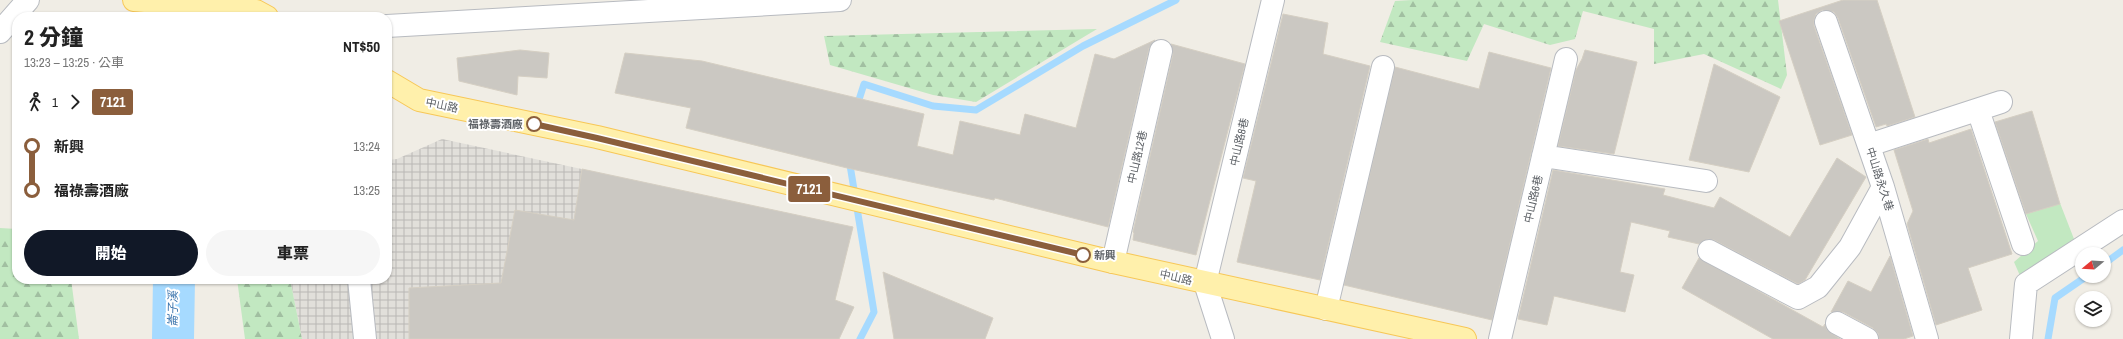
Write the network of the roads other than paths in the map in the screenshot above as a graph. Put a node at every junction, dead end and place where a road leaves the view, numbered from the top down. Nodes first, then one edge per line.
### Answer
1 (28, 0) edge
2 (134, 0) edge
3 (840, 0) edge
4 (1273, 0) edge
5 (259, 9) edge
6 (18, 12) edge
7 (12, 18) edge
8 (1826, 22) dead end
9 (392, 26) edge
10 (0, 32) edge
11 (1161, 51) dead end
12 (1566, 59) dead end
13 (1384, 67) dead end
14 (392, 84) edge
15 (2001, 102) dead end
16 (1978, 110) junction
17 (1869, 145) junction
18 (1544, 156) junction
19 (1706, 181) dead end
20 (1884, 187) junction
21 (2123, 221) edge
22 (2023, 244) dead end
23 (1709, 252) dead end
24 (1113, 262) junction
25 (1205, 283) junction
26 (360, 284) edge
27 (1326, 309) junction
28 (1837, 323) dead end
29 (365, 339) edge
30 (1223, 339) edge
31 (1465, 339) edge
32 (1500, 339) edge
33 (1867, 339) edge
34 (1927, 339) edge
35 (2021, 339) edge

1 - 6 street
2 - 5 main road
3 - 9 street
4 - 25 street, 中山路8巷
7 - 10 street
8 - 17 street, 中山路永久巷
11 - 24 street, 中山路12巷
12 - 18 street, 中山路6巷
13 - 27 street
14 - 24 main road, 中山路
15 - 16 street
16 - 17 street
16 - 22 street
17 - 20 street, 中山路永久巷
18 - 19 street
18 - 32 street, 中山路6巷
20 - 23 street
20 - 34 street, 中山路永久巷
21 - 35 street
24 - 25 main road, 中山路
25 - 27 main road, 中山路
25 - 30 street
26 - 29 street
27 - 31 main road, 中山路
28 - 33 street

